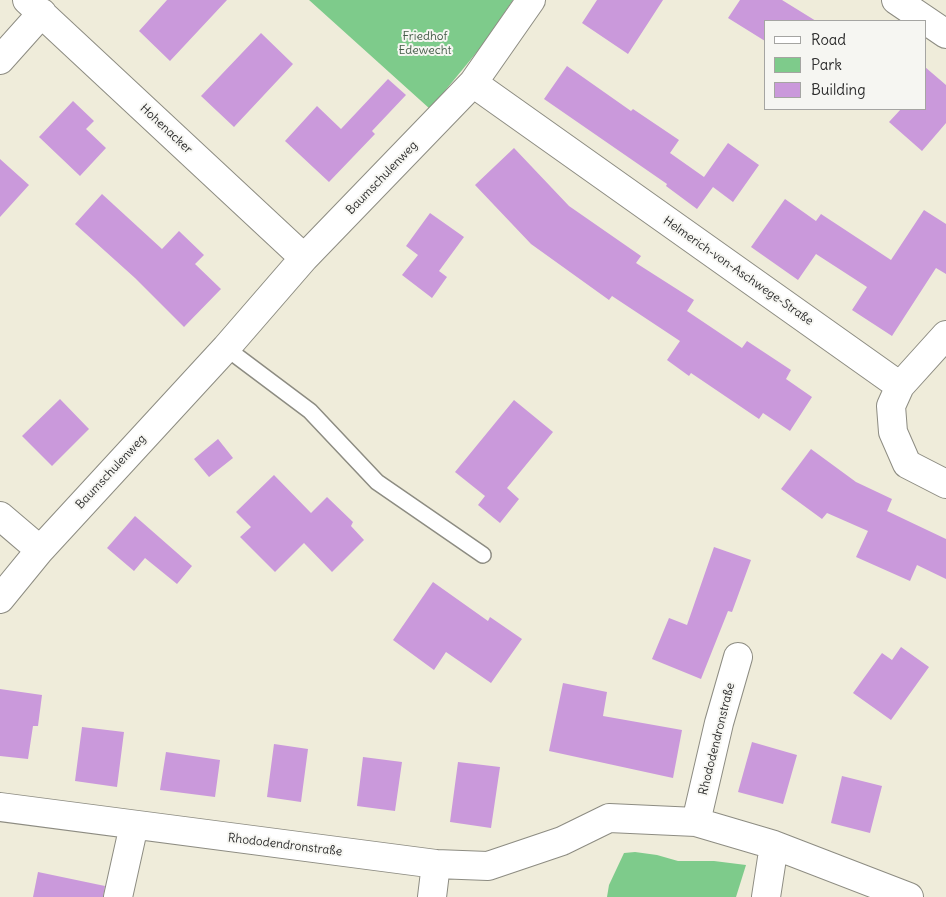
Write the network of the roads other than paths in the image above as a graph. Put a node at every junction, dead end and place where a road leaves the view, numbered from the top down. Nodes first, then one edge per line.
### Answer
1 (531, 0) edge
2 (904, 2) edge
3 (34, 7) edge
4 (946, 34) edge
5 (0, 60) edge
6 (473, 83) junction
7 (304, 258) junction
8 (946, 335) edge
9 (226, 348) junction
10 (900, 386) junction
11 (946, 484) edge
12 (0, 516) edge
13 (40, 550) junction
14 (482, 555) dead end
15 (0, 598) edge
16 (738, 657) dead end
17 (0, 807) edge
18 (696, 822) junction
19 (134, 825) junction
20 (774, 845) junction
21 (436, 864) junction
22 (118, 897) edge
23 (432, 897) edge
24 (766, 897) edge
25 (909, 897) edge

1 - 6 street, Baumschulenweg
2 - 4 street
3 - 5 street
3 - 7 street, Hohenacker
6 - 7 street, Baumschulenweg
6 - 10 street, Helmerich-von-Aschwege-Straße
7 - 9 street, Baumschulenweg
8 - 10 street
9 - 13 street, Baumschulenweg
9 - 14 lane
10 - 11 street
12 - 13 street
13 - 15 street, Baumschulenweg
16 - 18 street, Rhododendronstraße
17 - 19 street, Rhododendronstraße
18 - 20 street, Rhododendronstraße
18 - 21 street, Rhododendronstraße
19 - 21 street, Rhododendronstraße
19 - 22 street
20 - 24 street
20 - 25 street, Rhododendronstraße
21 - 23 street

